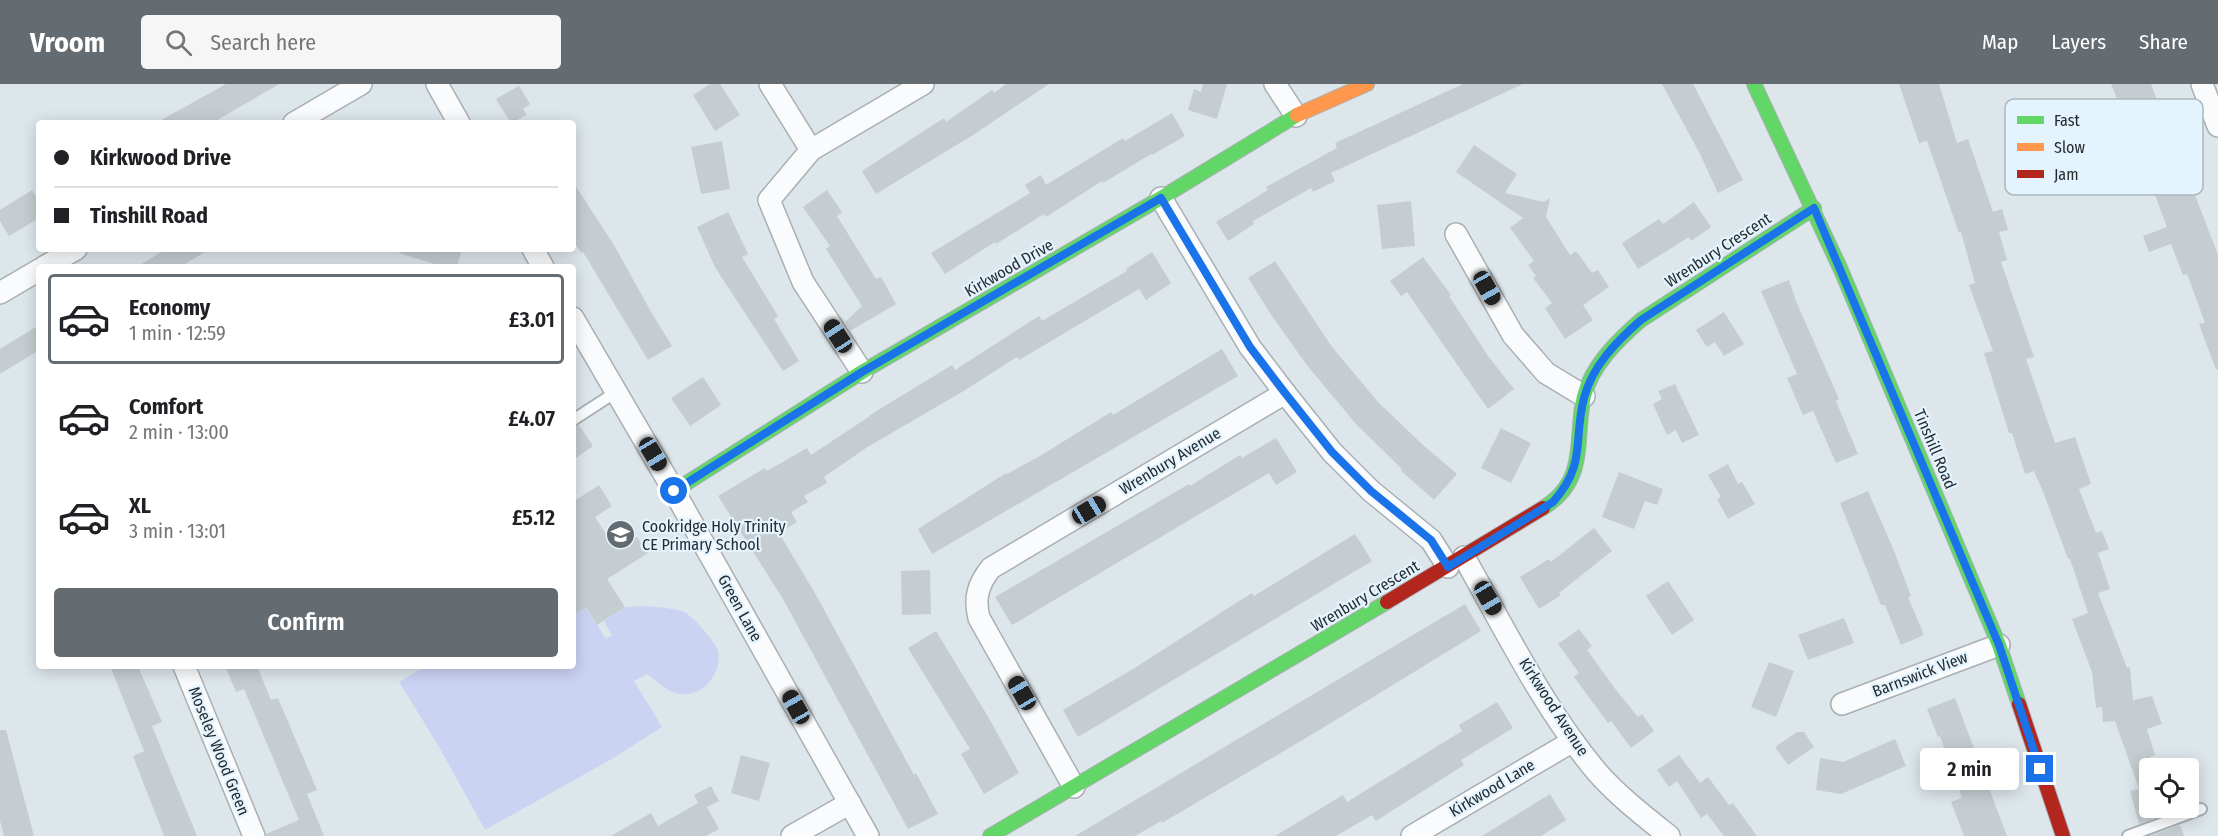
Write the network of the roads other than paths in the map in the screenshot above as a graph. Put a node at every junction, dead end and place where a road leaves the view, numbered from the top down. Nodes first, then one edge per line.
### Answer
1 (361, 84) edge
2 (437, 84) edge
3 (770, 84) edge
4 (923, 84) edge
5 (1275, 84) edge
6 (1367, 84) edge
7 (1754, 84) edge
8 (2202, 84) edge
9 (1296, 117) junction
10 (299, 120) edge
11 (457, 120) edge
12 (2218, 126) edge
13 (811, 150) junction
14 (1161, 198) junction
15 (1814, 208) junction
16 (1456, 234) dead end
17 (71, 252) edge
18 (49, 264) edge
19 (36, 272) edge
20 (0, 293) edge
21 (576, 323) edge
22 (862, 372) junction
23 (616, 392) junction
24 (1285, 393) junction
25 (1584, 396) junction
26 (576, 418) edge
27 (674, 491) junction
28 (1456, 562) junction
29 (1999, 645) junction
30 (185, 669) edge
31 (1842, 704) dead end
32 (1573, 741) junction
33 (1074, 787) junction
34 (850, 803) junction
35 (2201, 810) dead end
36 (254, 836) edge
37 (792, 836) edge
38 (868, 836) edge
39 (990, 836) edge
40 (1412, 836) edge
41 (1669, 836) edge
42 (2063, 836) edge
43 (2128, 836) edge

1 - 10 street
2 - 11 street
3 - 13 street
4 - 13 street
5 - 9 street
6 - 9 street, Kirkwood Drive
7 - 15 street, Tinshill Road
8 - 12 street
9 - 14 street, Kirkwood Drive
13 - 22 street
14 - 22 street, Kirkwood Drive
14 - 24 street, Kirkwood Avenue
15 - 25 street, Wrenbury Crescent
15 - 29 street, Tinshill Road
16 - 25 street
17 - 18 street
19 - 20 street
21 - 23 street, Green Lane
22 - 27 street, Kirkwood Drive
23 - 26 lane
23 - 27 street, Green Lane
24 - 28 street, Kirkwood Avenue
24 - 33 street, Wrenbury Avenue
25 - 28 street, Wrenbury Crescent
27 - 34 street, Green Lane
28 - 32 street, Kirkwood Avenue
28 - 33 street, Wrenbury Crescent
29 - 31 street, Barnswick View
29 - 42 street, Tinshill Road
30 - 36 street, Moseley Wood Green
32 - 40 street, Kirkwood Lane
32 - 41 street, Kirkwood Avenue
33 - 39 street, Wrenbury Crescent
34 - 37 street
34 - 38 street, Green Lane
35 - 43 lane

